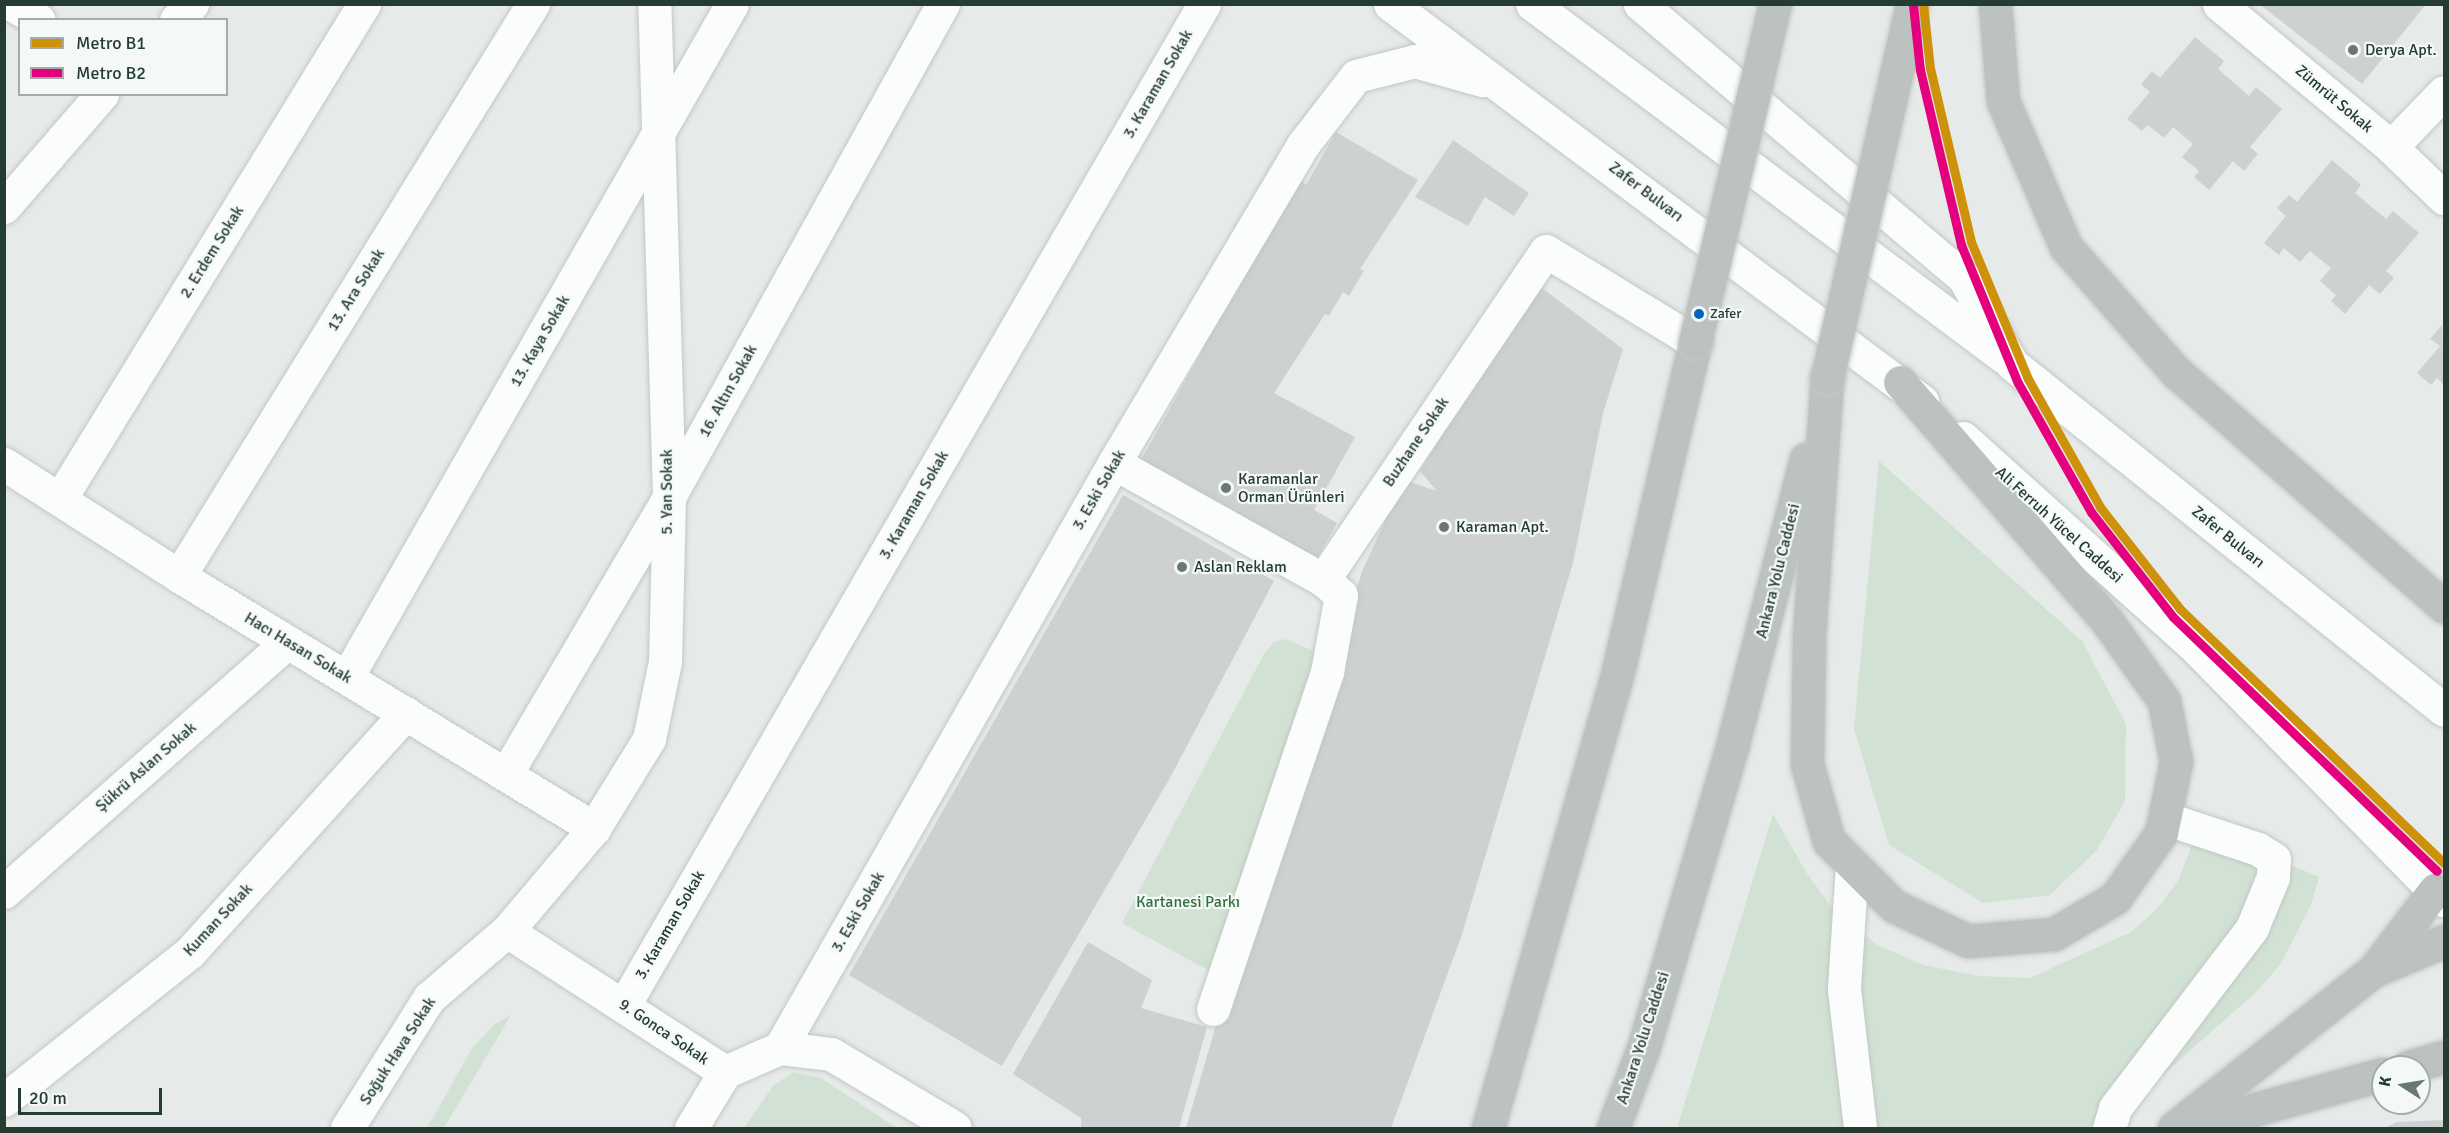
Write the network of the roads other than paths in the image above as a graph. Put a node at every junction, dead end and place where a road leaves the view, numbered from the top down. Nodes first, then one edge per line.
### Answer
1 (11, 4) edge
2 (192, 4) edge
3 (364, 4) edge
4 (533, 4) edge
5 (654, 4) edge
6 (732, 4) edge
7 (943, 4) edge
8 (1204, 4) edge
9 (1390, 4) edge
10 (1532, 4) edge
11 (1640, 4) edge
12 (1775, 4) edge
13 (1912, 4) edge
14 (1995, 4) edge
15 (2219, 4) edge
16 (36, 18) edge
17 (178, 18) edge
18 (1506, 87) junction
19 (2445, 92) edge
20 (100, 96) edge
21 (658, 136) junction
22 (2391, 147) junction
23 (2445, 198) edge
24 (4, 207) edge
25 (1695, 342) junction
26 (2013, 363) junction
27 (1827, 378) junction
28 (1900, 381) junction
29 (1114, 463) junction
30 (4, 464) edge
31 (669, 497) junction
32 (60, 499) junction
33 (179, 576) junction
34 (1323, 580) junction
35 (2445, 607) edge
36 (288, 642) junction
37 (347, 677) junction
38 (2445, 710) edge
39 (406, 713) junction
40 (507, 774) junction
41 (2164, 818) junction
42 (594, 828) junction
43 (1852, 864) junction
44 (2441, 890) edge
45 (4, 892) edge
46 (507, 931) junction
47 (2445, 941) edge
48 (2373, 970) junction
49 (624, 1005) junction
50 (1214, 1010) dead end
51 (780, 1048) junction
52 (725, 1072) junction
53 (2371, 1077) edge
54 (4, 1100) edge
55 (348, 1123) edge
56 (691, 1128) edge
57 (955, 1128) edge
58 (1488, 1128) edge
59 (1613, 1128) edge
60 (1860, 1128) edge
61 (2109, 1128) edge
62 (2174, 1128) edge
63 (2188, 1128) edge

1 - 16 street
2 - 17 street
3 - 32 street, 2. Erdem Sokak
4 - 33 street, 13. Ara Sokak
5 - 21 street, 5. Yan Sokak
6 - 21 street, 13. Kaya Sokak
7 - 31 street, 16. Altın Sokak
8 - 49 street, 3. Karaman Sokak
9 - 18 street, Zafer Bulvarı
10 - 26 street, Zafer Bulvarı
11 - 26 street, Zafer Bulvarı
12 - 25 highway, bridge
13 - 27 highway, Ankara Yolu Caddesi, bridge
14 - 35 highway
15 - 22 street, Zümrüt Sokak
18 - 28 street, Zafer Bulvarı
18 - 29 street, 3. Eski Sokak
19 - 22 street
20 - 24 street
21 - 31 street, 5. Yan Sokak
21 - 37 street, 13. Kaya Sokak
22 - 23 street, Zümrüt Sokak
25 - 34 street, Buzhane Sokak
25 - 58 highway
26 - 38 street, Zafer Bulvarı
27 - 43 highway
27 - 59 highway, Ankara Yolu Caddesi
28 - 41 highway
28 - 44 street, Ali Ferruh Yücel Caddesi
29 - 34 street
29 - 51 street, 3. Eski Sokak
30 - 32 street, Hacı Hasan Sokak
31 - 40 street, 16. Altın Sokak
31 - 42 street, 5. Yan Sokak
32 - 33 street, Hacı Hasan Sokak
33 - 36 street, Hacı Hasan Sokak
34 - 50 street
36 - 37 street, Hacı Hasan Sokak
36 - 45 street, Şükrü Aslan Sokak
37 - 39 street, Hacı Hasan Sokak
39 - 40 street, Hacı Hasan Sokak
39 - 54 street, Kuman Sokak
40 - 42 street, Hacı Hasan Sokak
41 - 43 highway
41 - 61 street
42 - 46 street, 5. Yan Sokak
43 - 60 street
44 - 48 highway
46 - 49 street, 9. Gonca Sokak
46 - 55 street, Soğuk Hava Sokak
47 - 48 highway
48 - 62 highway
49 - 52 street, 9. Gonca Sokak
51 - 52 street, 9. Gonca Sokak
51 - 57 street
52 - 56 street
53 - 63 highway

